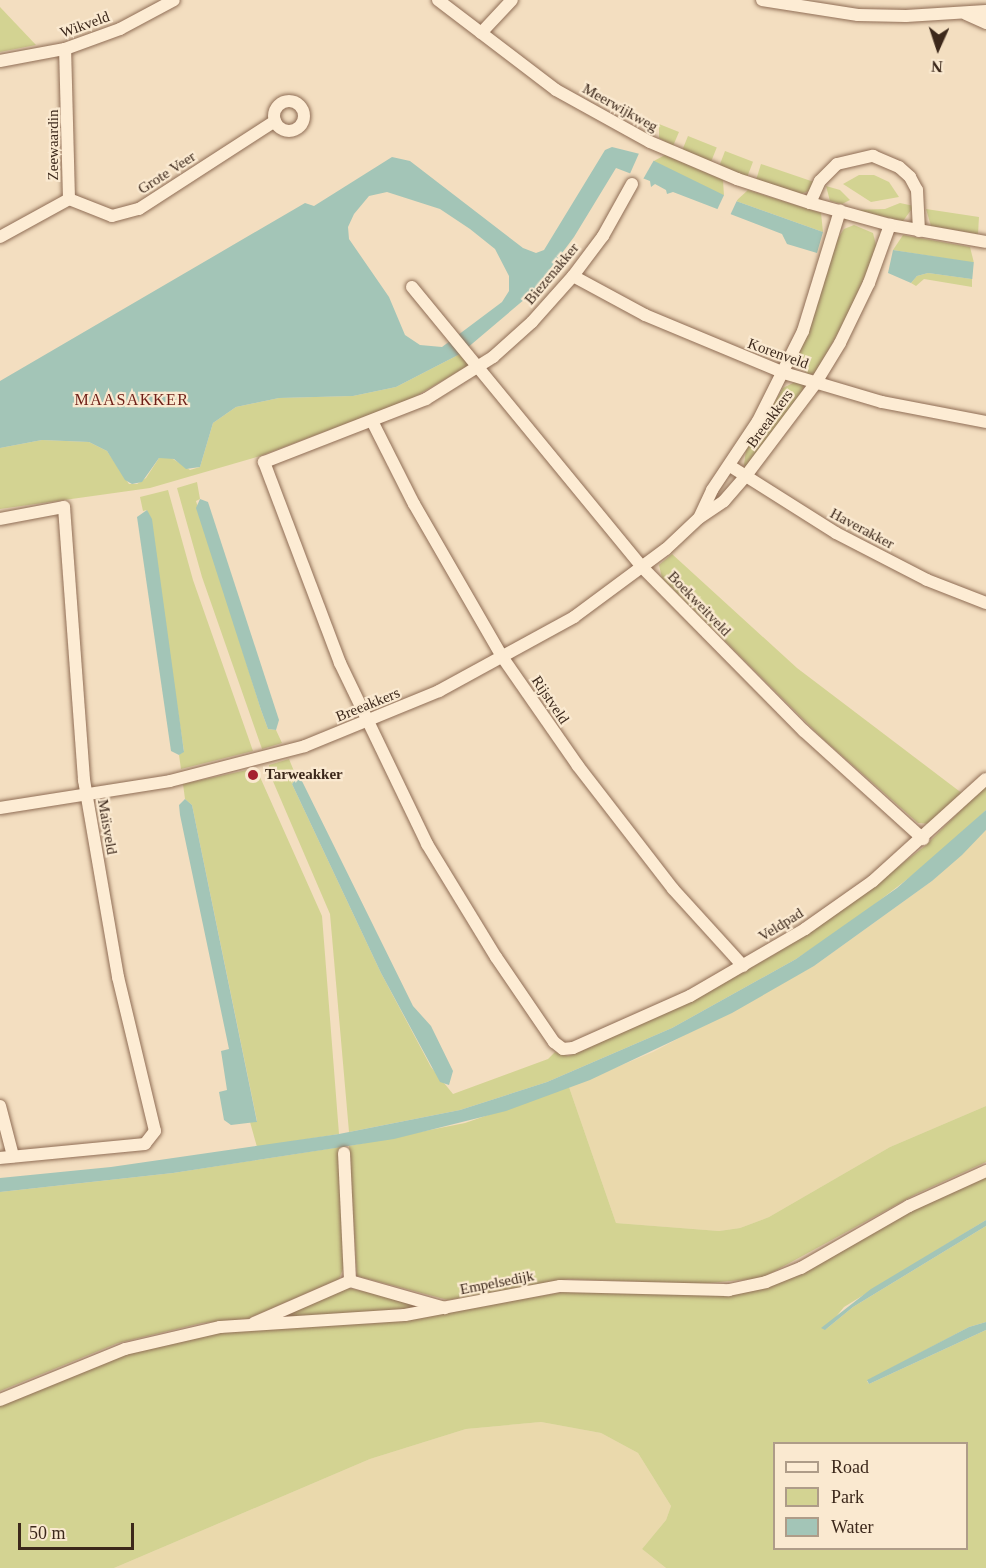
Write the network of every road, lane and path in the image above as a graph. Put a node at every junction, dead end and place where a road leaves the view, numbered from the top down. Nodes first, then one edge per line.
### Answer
1 (174, 0) edge
2 (438, 0) edge
3 (512, 0) edge
4 (762, 0) edge
5 (986, 11) edge
6 (965, 14) junction
7 (986, 23) edge
8 (481, 33) junction
9 (65, 49) junction
10 (0, 61) edge
11 (274, 121) dead end
12 (632, 184) dead end
13 (69, 199) junction
14 (810, 203) junction
15 (840, 211) junction
16 (890, 225) junction
17 (919, 231) junction
18 (0, 237) edge
19 (986, 242) edge
20 (573, 276) junction
21 (412, 287) dead end
22 (477, 368) junction
23 (784, 373) junction
24 (814, 384) junction
25 (373, 423) junction
26 (986, 423) edge
27 (730, 466) junction
28 (745, 477) junction
29 (699, 518) junction
30 (0, 519) edge
31 (643, 568) junction
32 (986, 603) edge
33 (503, 658) junction
34 (366, 722) junction
35 (986, 779) edge
36 (86, 794) junction
37 (0, 808) edge
38 (923, 839) junction
39 (743, 966) junction
40 (0, 1106) edge
41 (344, 1153) dead end
42 (6, 1157) edge
43 (986, 1171) edge
44 (350, 1281) junction
45 (447, 1308) junction
46 (251, 1325) junction
47 (0, 1400) edge

1 - 9 street, Wikveld
2 - 8 street, Meerwijkweg
3 - 8 street
4 - 6 street
5 - 6 street
6 - 7 street
8 - 14 street, Meerwijkweg
9 - 10 street, Wikveld
9 - 13 street, Zeewaardin
11 - 13 street, Grote Veer
12 - 20 street, Biezenakker
13 - 18 street, Zeewaardin
14 - 15 street, Meerwijkweg
14 - 17 street
15 - 16 street, Meerwijkweg
15 - 23 street, Breeakkers
16 - 17 street, Meerwijkweg
16 - 24 street, Breeakkers
17 - 19 street, Meerwijkweg
20 - 22 street, Biezenakker
20 - 23 street, Korenveld
21 - 22 street
22 - 25 street, Biezenakker
22 - 31 street, Boekweitveld
23 - 24 street, Korenveld
23 - 27 street, Breeakkers
24 - 26 street, Korenveld
24 - 28 street, Breeakkers
25 - 33 street, Rijstveld
25 - 34 street, Biezenakker
27 - 28 street, Haverakker
27 - 29 street, Breeakkers
28 - 29 street, Breeakkers
28 - 32 street, Haverakker
29 - 31 street, Breeakkers
30 - 36 street, Maïsveld
31 - 33 street, Breeakkers
31 - 38 street, Boekweitveld
33 - 34 street, Breeakkers
33 - 39 street, Rijstveld
34 - 36 street, Breeakkers
34 - 39 street, Veldpad
35 - 38 street, Veldpad
36 - 37 street, Breeakkers
36 - 42 street, Maïsveld
38 - 39 street, Veldpad
40 - 42 street
41 - 44 street
43 - 45 street, Empelsedijk
44 - 45 street
44 - 46 street
45 - 46 street, Empelsedijk
46 - 47 street, Empelsedijk

